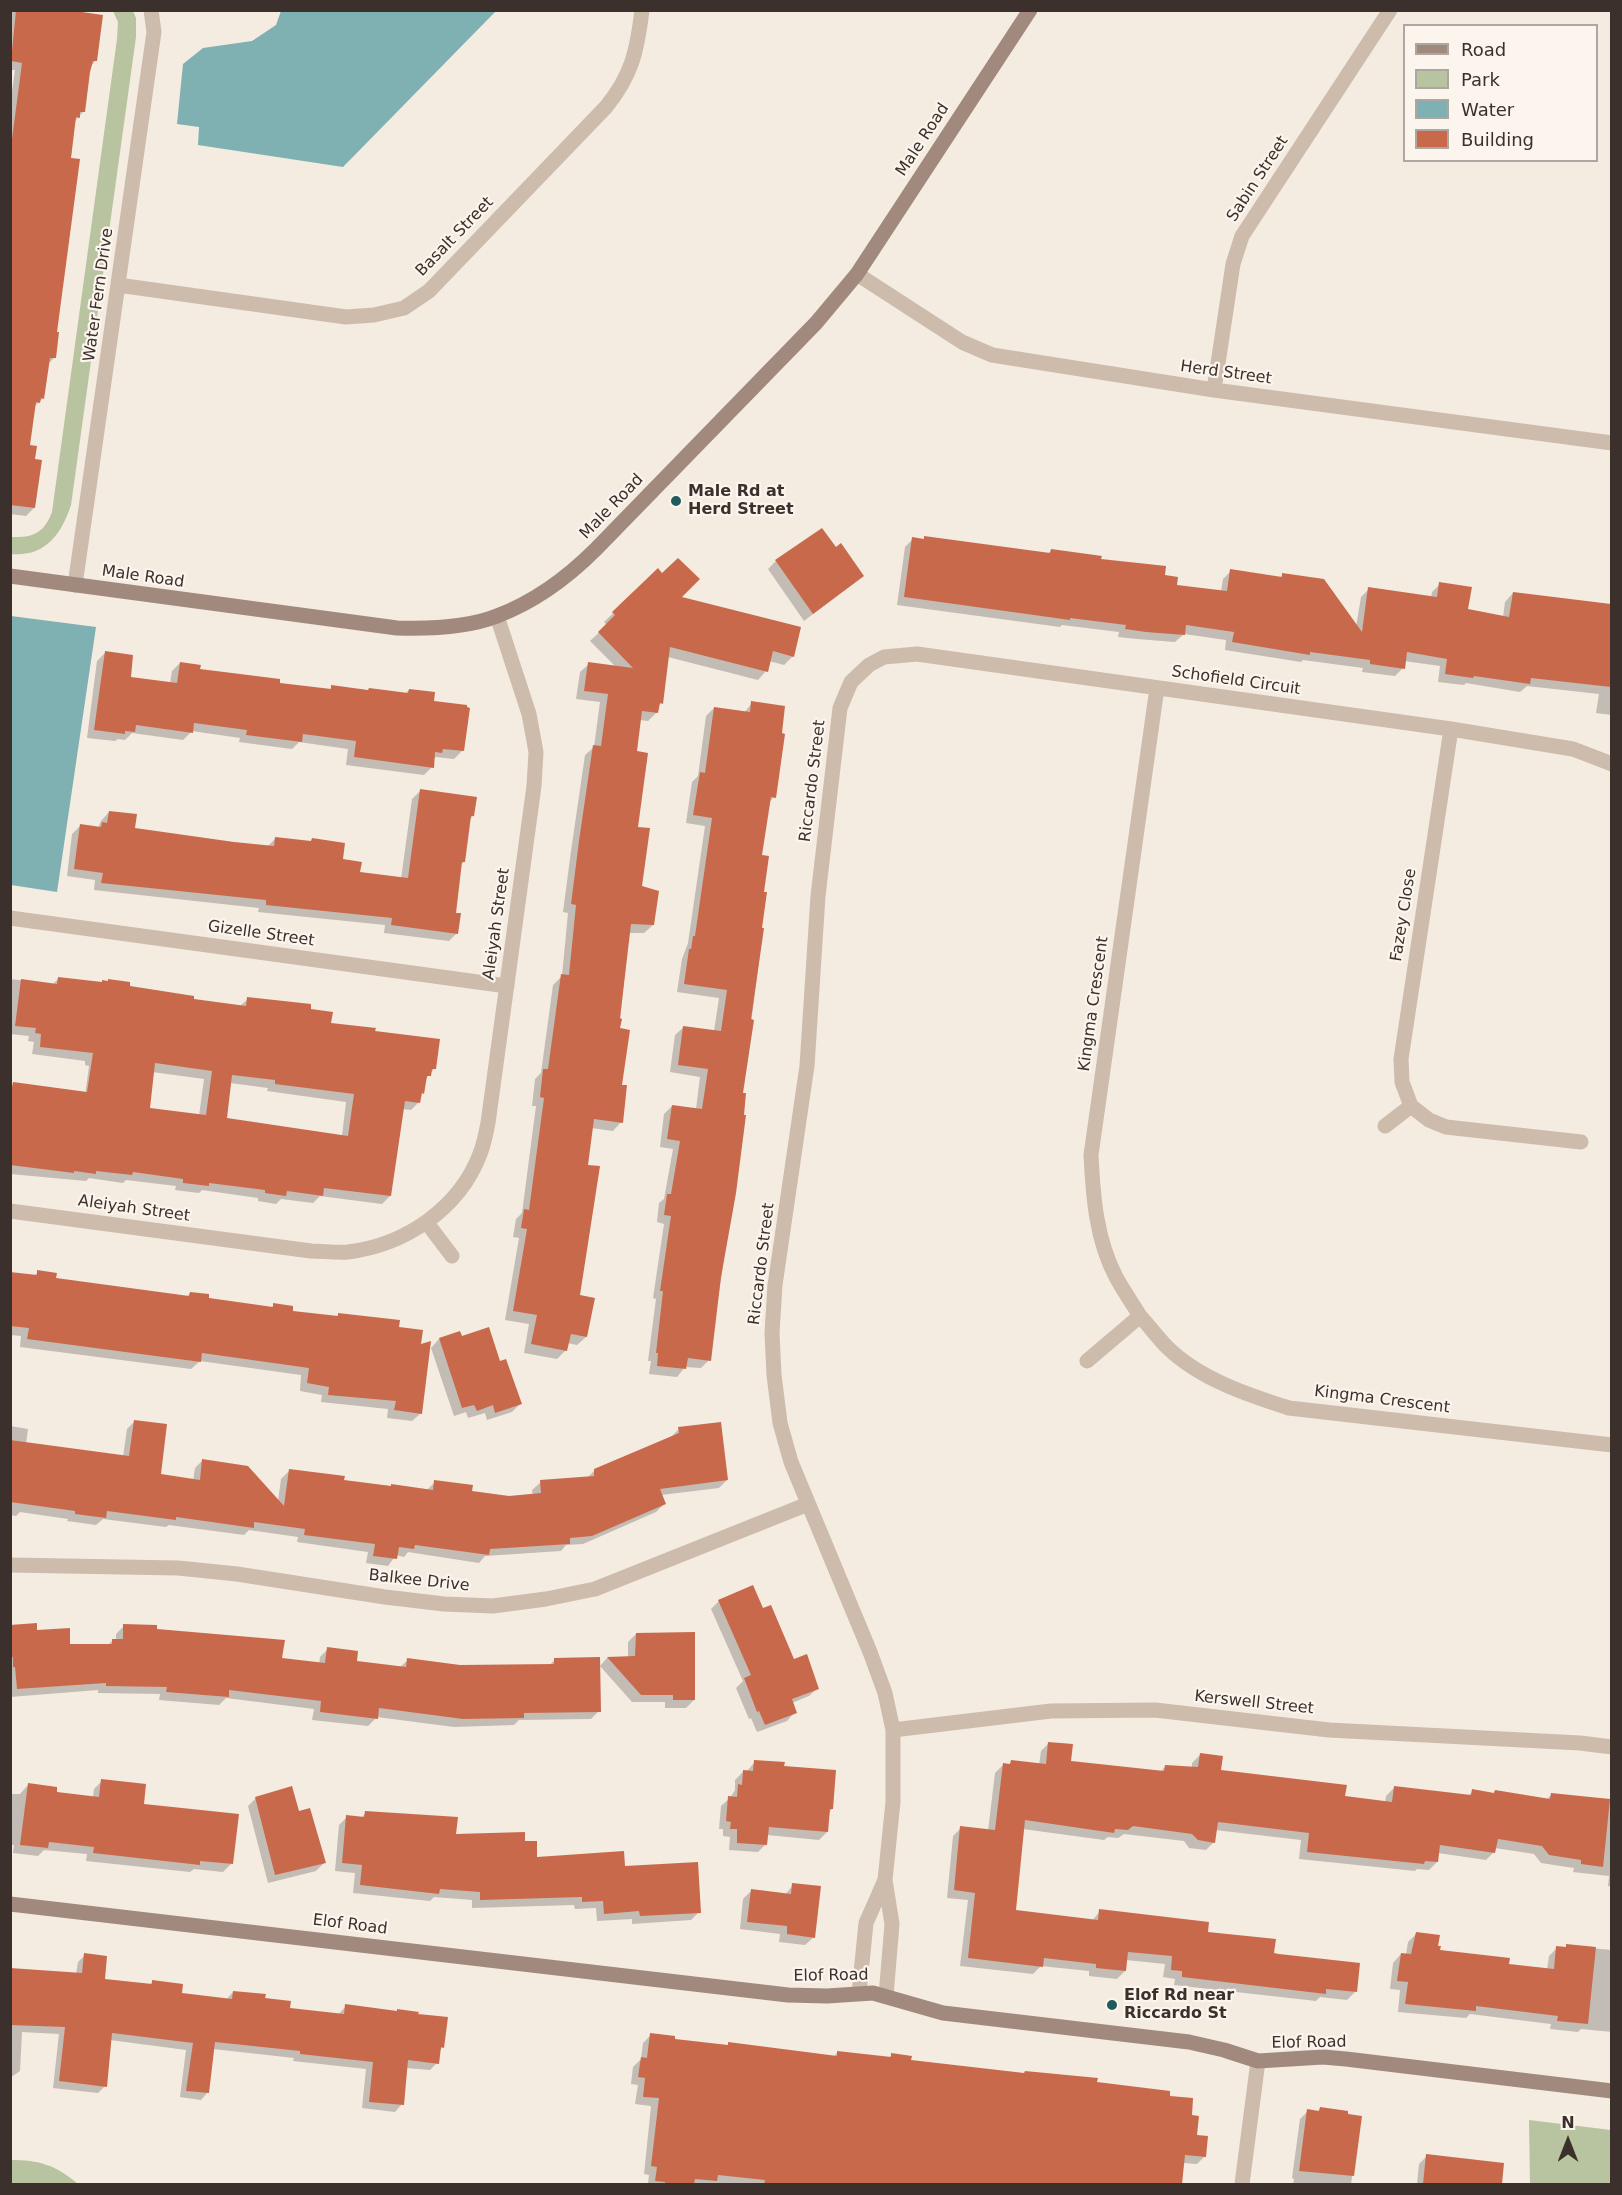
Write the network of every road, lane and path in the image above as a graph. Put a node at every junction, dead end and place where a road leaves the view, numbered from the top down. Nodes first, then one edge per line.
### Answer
1 (151, 10) edge
2 (642, 10) edge
3 (1030, 10) edge
4 (1390, 10) edge
5 (857, 274) junction
6 (118, 285) junction
7 (1214, 390) junction
8 (1611, 443) edge
9 (10, 576) edge
10 (75, 585) junction
11 (497, 616) junction
12 (858, 675) joint
13 (1157, 688) junction
14 (1450, 729) junction
15 (1611, 764) edge
16 (10, 918) edge
17 (507, 986) junction
18 (1411, 1106) junction
19 (1385, 1126) dead end
20 (1581, 1142) dead end
21 (10, 1211) edge
22 (427, 1223) junction
23 (452, 1256) dead end
24 (1140, 1316) junction
25 (1087, 1361) dead end
26 (1611, 1445) edge
27 (808, 1504) junction
28 (10, 1565) edge
29 (892, 1730) junction
30 (1611, 1747) edge
31 (885, 1880) junction
32 (10, 1904) edge
33 (859, 1993) junction
34 (886, 1996) junction
35 (1257, 2061) junction
36 (1611, 2091) edge
37 (1242, 2184) edge

1 - 6 street, Water Fern Drive
2 - 6 street, Basalt Street
3 - 5 street, Male Road
4 - 7 street, Sabin Street
5 - 7 street, Herd Street
5 - 11 street, Male Road
6 - 10 street, Water Fern Drive
7 - 8 street, Herd Street
9 - 10 street, Male Road
10 - 11 street, Male Road
11 - 17 street, Aleiyah Street
12 - 13 street, Schofield Circuit
12 - 27 street, Riccardo Street
13 - 14 street, Schofield Circuit
13 - 24 street, Kingma Crescent
14 - 15 street, Schofield Circuit
14 - 18 street, Fazey Close
16 - 17 street, Gizelle Street
17 - 22 street, Aleiyah Street
18 - 19 street
18 - 20 street
21 - 22 street, Aleiyah Street
22 - 23 street
24 - 25 street
24 - 26 street, Kingma Crescent
27 - 28 street, Balkee Drive
27 - 29 street, Riccardo Street
29 - 30 street, Kerswell Street
29 - 31 street, Riccardo Street
31 - 33 street, Riccardo Street
31 - 34 street, Riccardo Street
32 - 33 street, Elof Road
33 - 34 street, Elof Road
34 - 35 street, Elof Road
35 - 36 street, Elof Road
35 - 37 street

